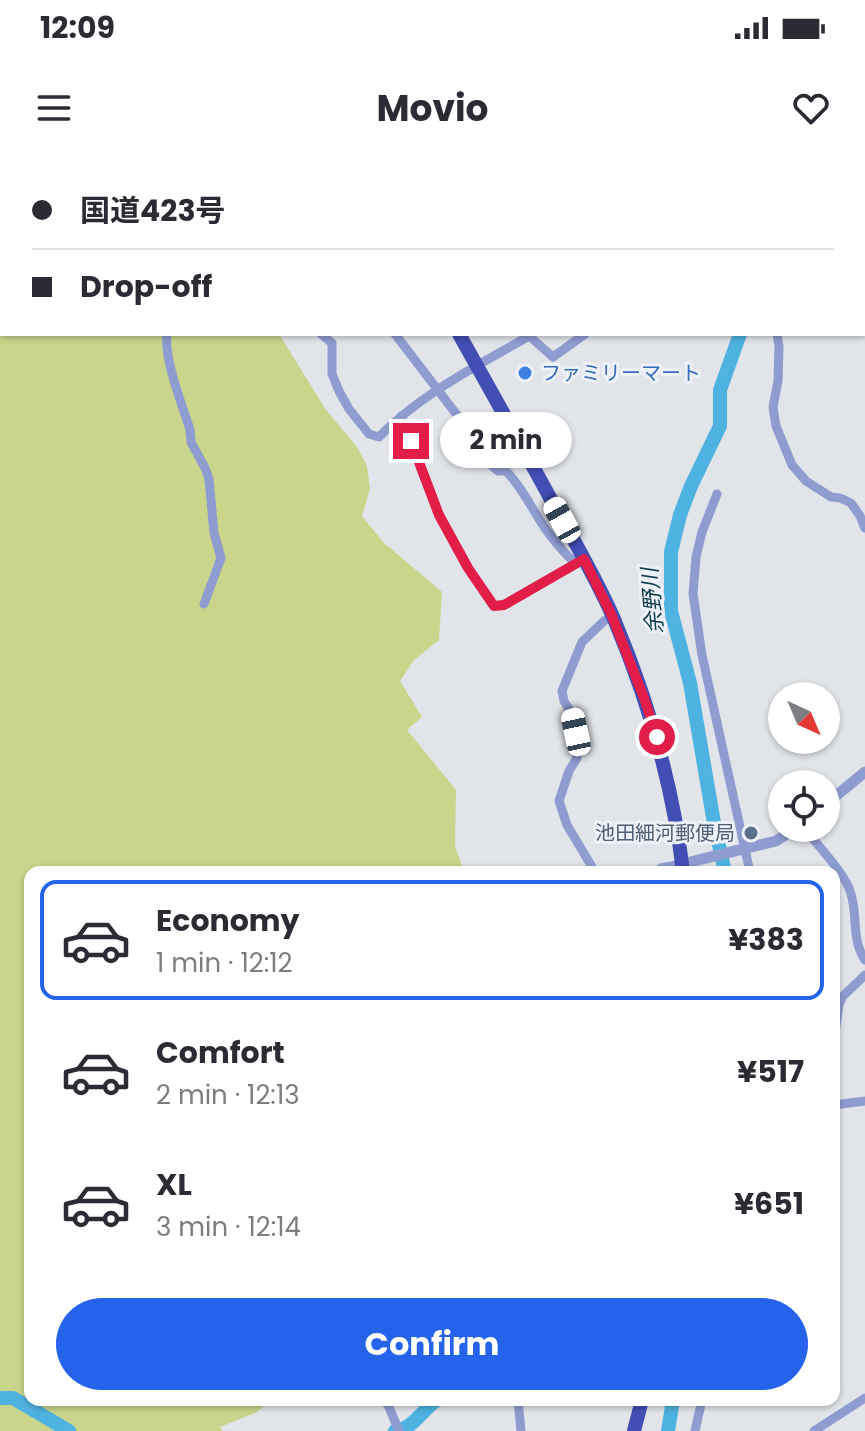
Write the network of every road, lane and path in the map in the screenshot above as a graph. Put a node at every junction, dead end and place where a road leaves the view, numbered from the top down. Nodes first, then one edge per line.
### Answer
1 (167, 336) edge
2 (323, 336) edge
3 (397, 336) edge
4 (460, 336) edge
5 (526, 336) edge
6 (529, 336) edge
7 (582, 336) edge
8 (777, 336) edge
9 (477, 366) junction
10 (438, 391) junction
11 (401, 416) junction
12 (717, 494) dead end
13 (865, 528) edge
14 (580, 562) junction
15 (204, 604) dead end
16 (612, 616) junction
17 (865, 772) edge
18 (840, 793) edge
19 (772, 842) edge
20 (815, 842) edge
21 (744, 850) junction
22 (591, 866) edge
23 (686, 866) edge
24 (748, 866) edge
25 (834, 866) edge
26 (840, 873) edge
27 (865, 960) edge
28 (865, 975) edge
29 (840, 1002) edge
30 (865, 1101) edge
31 (840, 1104) edge
32 (865, 1398) edge
33 (388, 1406) edge
34 (519, 1406) edge
35 (640, 1406) edge
36 (701, 1406) edge
37 (399, 1431) edge
38 (521, 1431) edge
39 (634, 1431) edge
40 (695, 1431) edge
41 (814, 1431) edge

1 - 15 street
2 - 11 street
3 - 10 street
4 - 9 highway
5 - 9 street
6 - 7 street
8 - 13 street
9 - 10 street
9 - 14 highway
10 - 11 street
10 - 14 street
11 - 14 street
12 - 21 street
14 - 16 highway
16 - 22 street
16 - 23 highway
17 - 18 street
19 - 21 street
20 - 25 street
21 - 23 street
21 - 24 street
26 - 27 street
28 - 29 street
30 - 31 street
32 - 41 street
33 - 37 street
34 - 38 street
35 - 39 highway
36 - 40 street

